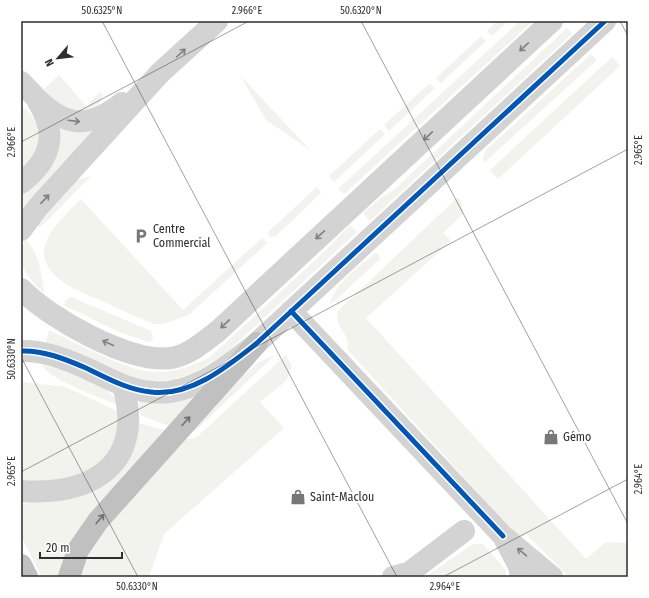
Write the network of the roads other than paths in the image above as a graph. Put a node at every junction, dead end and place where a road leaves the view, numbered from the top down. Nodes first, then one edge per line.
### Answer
1 (217, 21) edge
2 (552, 21) edge
3 (605, 21) edge
4 (160, 73) junction
5 (21, 82) edge
6 (36, 99) junction
7 (21, 183) edge
8 (21, 230) edge
9 (21, 289) edge
10 (292, 311) junction
11 (257, 343) junction
12 (21, 351) edge
13 (123, 385) junction
14 (21, 491) edge
15 (464, 531) dead end
16 (503, 536) junction
17 (21, 565) edge
18 (27, 577) edge
19 (69, 577) edge
20 (393, 577) edge
21 (521, 577) edge
22 (552, 577) edge

4 -> 1 street
2 -> 9 street
3 - 10 street
6 -> 4 street
8 -> 4 street
5 - 6 street
6 - 7 street
10 - 11 street
10 - 16 street
11 - 13 street
19 -> 11 highway
12 - 13 street
13 - 14 street
15 - 20 street
16 - 21 street
22 -> 16 street
17 - 18 highway

